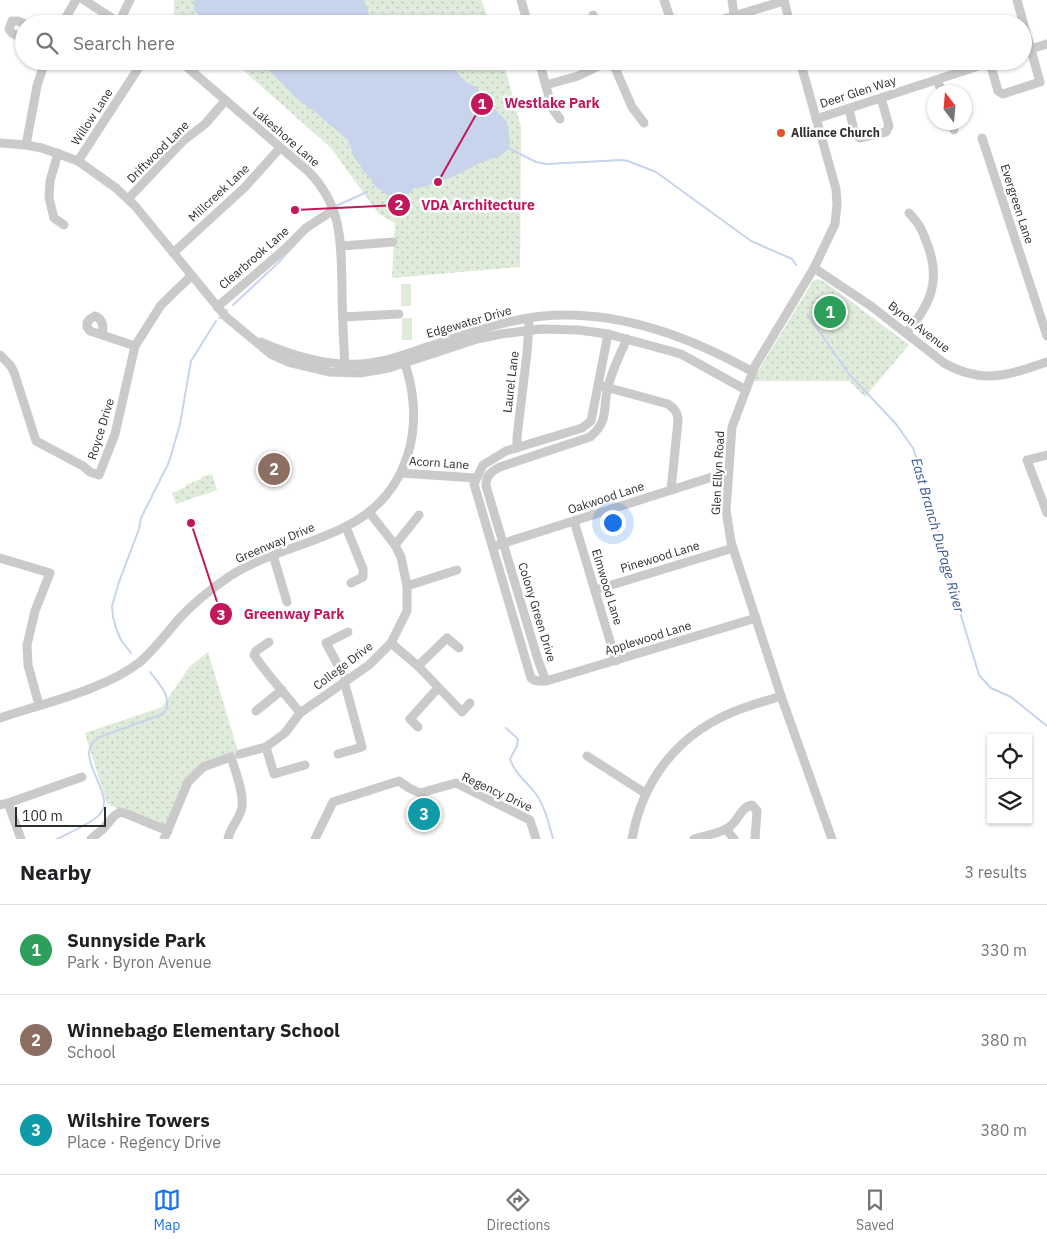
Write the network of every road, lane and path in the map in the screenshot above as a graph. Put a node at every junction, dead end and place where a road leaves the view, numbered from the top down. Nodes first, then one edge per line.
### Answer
1 (76, 0) edge
2 (84, 0) edge
3 (130, 0) edge
4 (521, 0) edge
5 (664, 0) edge
6 (732, 0) edge
7 (784, 0) edge
8 (1017, 0) edge
9 (67, 15) edge
10 (107, 15) edge
11 (123, 15) edge
12 (525, 15) edge
13 (669, 15) edge
14 (734, 15) joint
15 (788, 15) edge
16 (1020, 15) edge
17 (15, 21) edge
18 (15, 34) edge
19 (1047, 44) edge
20 (1032, 48) edge
21 (1032, 62) edge
22 (42, 70) edge
23 (137, 70) edge
24 (190, 70) edge
25 (542, 70) edge
26 (591, 70) edge
27 (615, 70) edge
28 (802, 70) edge
29 (968, 70) edge
30 (994, 70) edge
31 (937, 80) junction
32 (546, 85) junction
33 (939, 85) edge
34 (882, 98) junction
35 (225, 101) junction
36 (849, 109) junction
37 (560, 119) dead end
38 (816, 120) junction
39 (644, 123) dead end
40 (982, 138) dead end
41 (0, 143) edge
42 (26, 145) junction
43 (280, 148) junction
44 (58, 154) junction
45 (78, 161) junction
46 (128, 199) junction
47 (332, 211) junction
48 (909, 213) dead end
49 (64, 225) dead end
50 (393, 242) dead end
51 (342, 246) junction
52 (172, 253) junction
53 (814, 268) junction
54 (191, 276) junction
55 (217, 307) junction
56 (399, 314) dead end
57 (343, 317) junction
58 (529, 319) junction
59 (528, 330) junction
60 (907, 332) junction
61 (608, 334) junction
62 (102, 335) dead end
63 (1047, 336) edge
64 (627, 339) junction
65 (135, 346) junction
66 (0, 355) edge
67 (403, 359) junction
68 (1047, 362) edge
69 (345, 368) junction
70 (753, 372) junction
71 (597, 386) junction
72 (607, 388) junction
73 (746, 390) junction
74 (517, 448) junction
75 (1047, 455) edge
76 (728, 472) junction
77 (401, 473) junction
78 (476, 478) junction
79 (671, 490) junction
80 (369, 512) junction
81 (1047, 513) edge
82 (419, 515) dead end
83 (574, 521) junction
84 (346, 527) junction
85 (503, 543) junction
86 (395, 545) junction
87 (491, 547) junction
88 (733, 548) junction
89 (273, 555) junction
90 (0, 558) edge
91 (457, 570) dead end
92 (351, 583) dead end
93 (408, 586) junction
94 (595, 590) junction
95 (287, 602) dead end
96 (756, 618) junction
97 (348, 632) dead end
98 (269, 642) dead end
99 (391, 643) junction
100 (459, 648) dead end
101 (616, 661) junction
102 (418, 666) junction
103 (345, 681) junction
104 (546, 681) junction
105 (438, 688) junction
106 (282, 690) junction
107 (781, 696) junction
108 (470, 703) dead end
109 (39, 705) junction
110 (256, 711) dead end
111 (300, 713) junction
112 (0, 718) edge
113 (418, 727) dead end
114 (266, 747) junction
115 (338, 754) dead end
116 (235, 756) junction
117 (587, 756) dead end
118 (305, 765) dead end
119 (82, 777) dead end
120 (645, 793) junction
121 (4, 804) edge
122 (726, 829) junction
123 (166, 835) edge
124 (21, 839) edge
125 (91, 839) edge
126 (228, 839) edge
127 (315, 839) edge
128 (536, 839) edge
129 (632, 839) edge
130 (694, 839) edge
131 (734, 839) edge
132 (755, 839) edge
133 (832, 839) edge

1 - 9 street
2 - 10 street
3 - 11 street
4 - 12 street
5 - 13 street
6 - 14 street
7 - 14 street
7 - 15 street
8 - 16 street
17 - 18 street
19 - 20 street
21 - 30 street
22 - 42 street
23 - 45 street, Willow Lane
24 - 35 street, Lakeshore Lane
25 - 32 street
26 - 32 street
27 - 39 street
28 - 38 street, Glen Ellyn Road
29 - 31 street, Deer Glen Way
31 - 33 street
31 - 34 street, Deer Glen Way
32 - 37 street
34 - 36 street, Deer Glen Way
34 - 36 street
35 - 43 street, Lakeshore Lane
35 - 46 street, Driftwood Lane
36 - 38 street, Deer Glen Way
38 - 53 street, Glen Ellyn Road
40 - 63 street, Evergreen Lane
41 - 42 street, Edgewater Drive
42 - 44 street, Edgewater Drive
43 - 47 street, Lakeshore Lane
43 - 52 street, Millcreek Lane
44 - 45 street, Edgewater Drive
44 - 49 street
45 - 46 street, Edgewater Drive
46 - 52 street, Edgewater Drive
47 - 51 street, Lakeshore Lane
47 - 55 street, Clearbrook Lane
48 - 60 street
50 - 51 street
51 - 57 street, Lakeshore Lane
52 - 54 street, Edgewater Drive
53 - 60 street, Byron Avenue
53 - 70 street, Glen Ellyn Road
54 - 55 street, Edgewater Drive
54 - 65 street, Royce Drive
55 - 69 street, Edgewater Drive
56 - 57 street
57 - 69 street, Lakeshore Lane
58 - 59 street, Laurel Lane
58 - 67 street, Edgewater Drive
58 - 70 street, Edgewater Drive
59 - 61 street, Edgewater Drive
59 - 67 street, Edgewater Drive
59 - 74 street, Laurel Lane
60 - 68 street, Byron Avenue
61 - 64 street, Edgewater Drive
61 - 71 street
62 - 65 street
64 - 72 street, Colony Green Drive
64 - 73 street, Edgewater Drive
65 - 66 street, Royce Drive
67 - 69 street, Edgewater Drive
67 - 77 street, Greenway Drive
70 - 73 street, Glen Ellyn Road
71 - 72 street
71 - 74 street
72 - 79 street
72 - 85 street, Colony Green Drive
73 - 76 street, Glen Ellyn Road
74 - 78 street
75 - 81 street
76 - 79 street, Oakwood Lane
76 - 88 street, Glen Ellyn Road
77 - 78 street, Acorn Lane
77 - 80 street, Greenway Drive
78 - 87 street, Colony Green Drive
79 - 83 street, Oakwood Lane
80 - 84 street, Greenway Drive
80 - 86 street, College Drive
82 - 86 street
83 - 85 street, Oakwood Lane
83 - 94 street, Elmwood Lane
84 - 89 street, Greenway Drive
84 - 92 street
85 - 87 street, Oakwood Lane
85 - 104 street, Colony Green Drive
86 - 93 street, College Drive
87 - 104 street, Colony Green Drive
88 - 94 street, Pinewood Lane
88 - 96 street, Glen Ellyn Road
89 - 95 street
89 - 109 street, Greenway Drive
90 - 109 street
91 - 93 street
93 - 99 street, College Drive
94 - 101 street, Elmwood Lane
96 - 101 street, Applewood Lane
96 - 107 street, Glen Ellyn Road
97 - 103 street
98 - 106 street
99 - 102 street
99 - 103 street, College Drive
100 - 102 street
101 - 104 street, Applewood Lane
102 - 105 street
103 - 111 street, College Drive
103 - 115 street
105 - 108 street
105 - 113 street
106 - 110 street
106 - 111 street
107 - 120 street
107 - 133 street, Glen Ellyn Road
109 - 112 street, Greenway Drive
111 - 114 street, College Drive
114 - 116 street, College Drive
114 - 118 street
116 - 123 street, College Drive
116 - 126 street
117 - 120 street
119 - 121 street
120 - 129 street
121 - 124 street
122 - 130 street
122 - 131 street
122 - 132 street
123 - 125 street
127 - 128 street, Regency Drive

